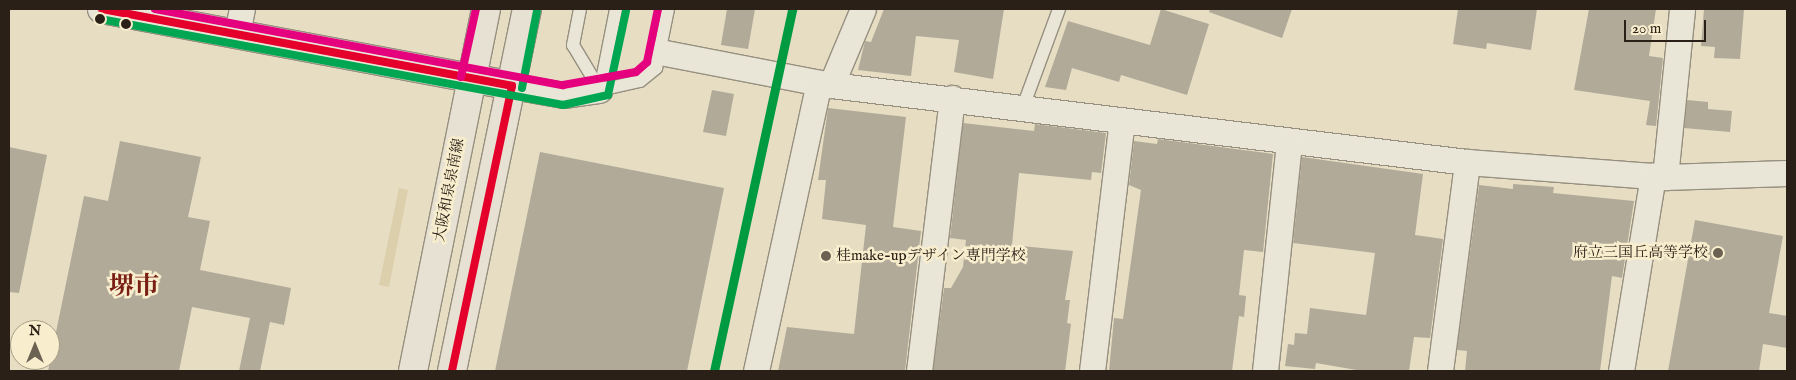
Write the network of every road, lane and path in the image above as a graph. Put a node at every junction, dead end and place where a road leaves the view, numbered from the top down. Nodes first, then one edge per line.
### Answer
1 (102, 9) edge
2 (486, 9) edge
3 (527, 9) edge
4 (580, 9) edge
5 (616, 9) edge
6 (668, 9) edge
7 (863, 9) edge
8 (1059, 9) edge
9 (1682, 9) edge
10 (239, 22) edge
11 (660, 52) junction
12 (471, 79) junction
13 (825, 84) junction
14 (512, 86) junction
15 (600, 90) junction
16 (952, 98) junction
17 (1023, 107) junction
18 (1122, 122) junction
19 (1289, 141) junction
20 (1467, 162) junction
21 (1787, 173) edge
22 (1659, 176) junction
23 (413, 371) edge
24 (452, 371) edge
25 (756, 371) edge
26 (919, 371) edge
27 (1092, 371) edge
28 (1265, 371) edge
29 (1440, 371) edge
30 (1621, 371) edge

1 - 10 street
2 - 12 main road, 大阪和泉泉南線
3 - 14 main road
4 - 15 lane
5 - 15 lane
6 - 11 lane
7 - 13 street
8 - 17 lane
9 - 22 street
10 - 12 street
11 - 13 street
11 - 15 lane
12 - 14 street
12 - 23 main road, 大阪和泉泉南線
13 - 16 street
13 - 25 street
14 - 15 street
14 - 24 main road
16 - 17 street
16 - 26 street
17 - 18 street
18 - 19 street
18 - 27 street
19 - 20 street
19 - 28 street
20 - 22 street
20 - 29 street
21 - 22 street
22 - 30 street

